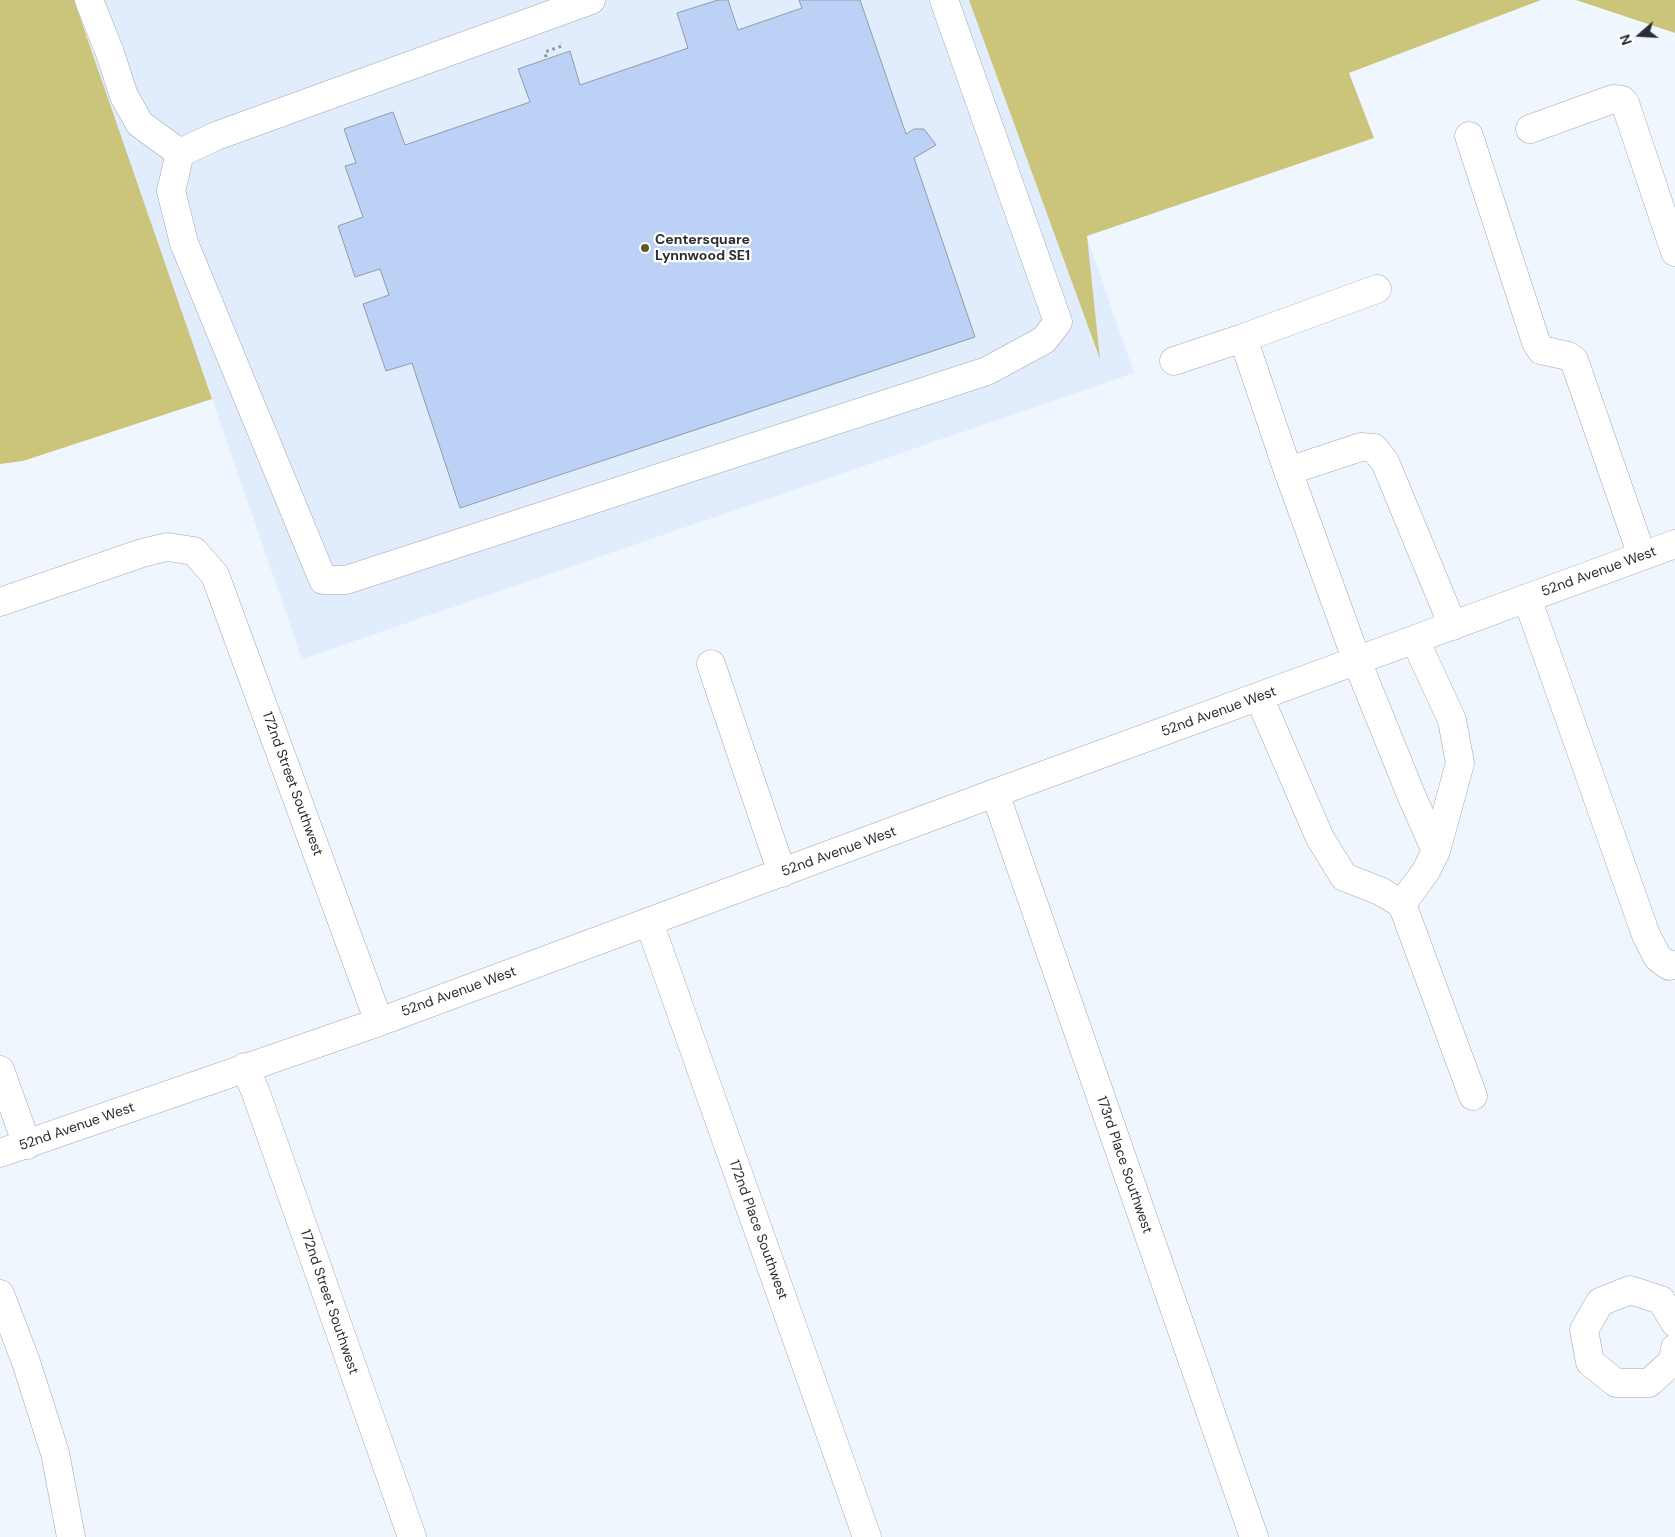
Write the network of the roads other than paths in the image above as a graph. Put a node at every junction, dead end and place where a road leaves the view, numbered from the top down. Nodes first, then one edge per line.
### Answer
1 (90, 0) edge
2 (591, 0) edge
3 (944, 0) edge
4 (1530, 129) dead end
5 (1469, 136) dead end
6 (180, 153) junction
7 (1675, 252) edge
8 (1377, 289) dead end
9 (1242, 338) junction
10 (1174, 361) dead end
11 (1288, 471) junction
12 (1675, 544) edge
13 (1642, 556) junction
14 (1527, 598) junction
15 (0, 602) edge
16 (1453, 626) junction
17 (1415, 640) junction
18 (1357, 661) junction
19 (711, 664) dead end
20 (1259, 697) junction
21 (995, 793) junction
22 (1436, 850) junction
23 (782, 873) junction
24 (1402, 904) junction
25 (649, 922) junction
26 (1675, 964) edge
27 (379, 1022) junction
28 (245, 1068) junction
29 (0, 1070) edge
30 (1473, 1096) dead end
31 (27, 1144) junction
32 (0, 1153) edge
33 (0, 1294) edge
34 (1675, 1323) edge
35 (1675, 1348) edge
36 (71, 1537) edge
37 (412, 1537) edge
38 (867, 1537) edge
39 (1254, 1537) edge

1 - 6 street
2 - 6 street
3 - 6 street
4 - 7 street
5 - 13 street
8 - 9 street
9 - 10 street
9 - 11 street
11 - 16 street
11 - 18 street
12 - 13 street, 52nd Avenue West
13 - 14 street, 52nd Avenue West
14 - 16 street, 52nd Avenue West
14 - 26 street
15 - 27 street, 172nd Street Southwest
16 - 17 street, 52nd Avenue West
17 - 18 street, 52nd Avenue West
17 - 22 street
18 - 20 street, 52nd Avenue West
18 - 22 street
19 - 23 street
20 - 21 street, 52nd Avenue West
20 - 24 street
21 - 23 street, 52nd Avenue West
21 - 39 street, 173rd Place Southwest
22 - 24 street
23 - 25 street, 52nd Avenue West
24 - 30 street
25 - 27 street, 52nd Avenue West
25 - 38 street, 172nd Place Southwest
27 - 28 street, 52nd Avenue West
28 - 31 street, 52nd Avenue West
28 - 37 street, 172nd Street Southwest
29 - 31 street
31 - 32 street, 52nd Avenue West
33 - 36 street
34 - 35 street

